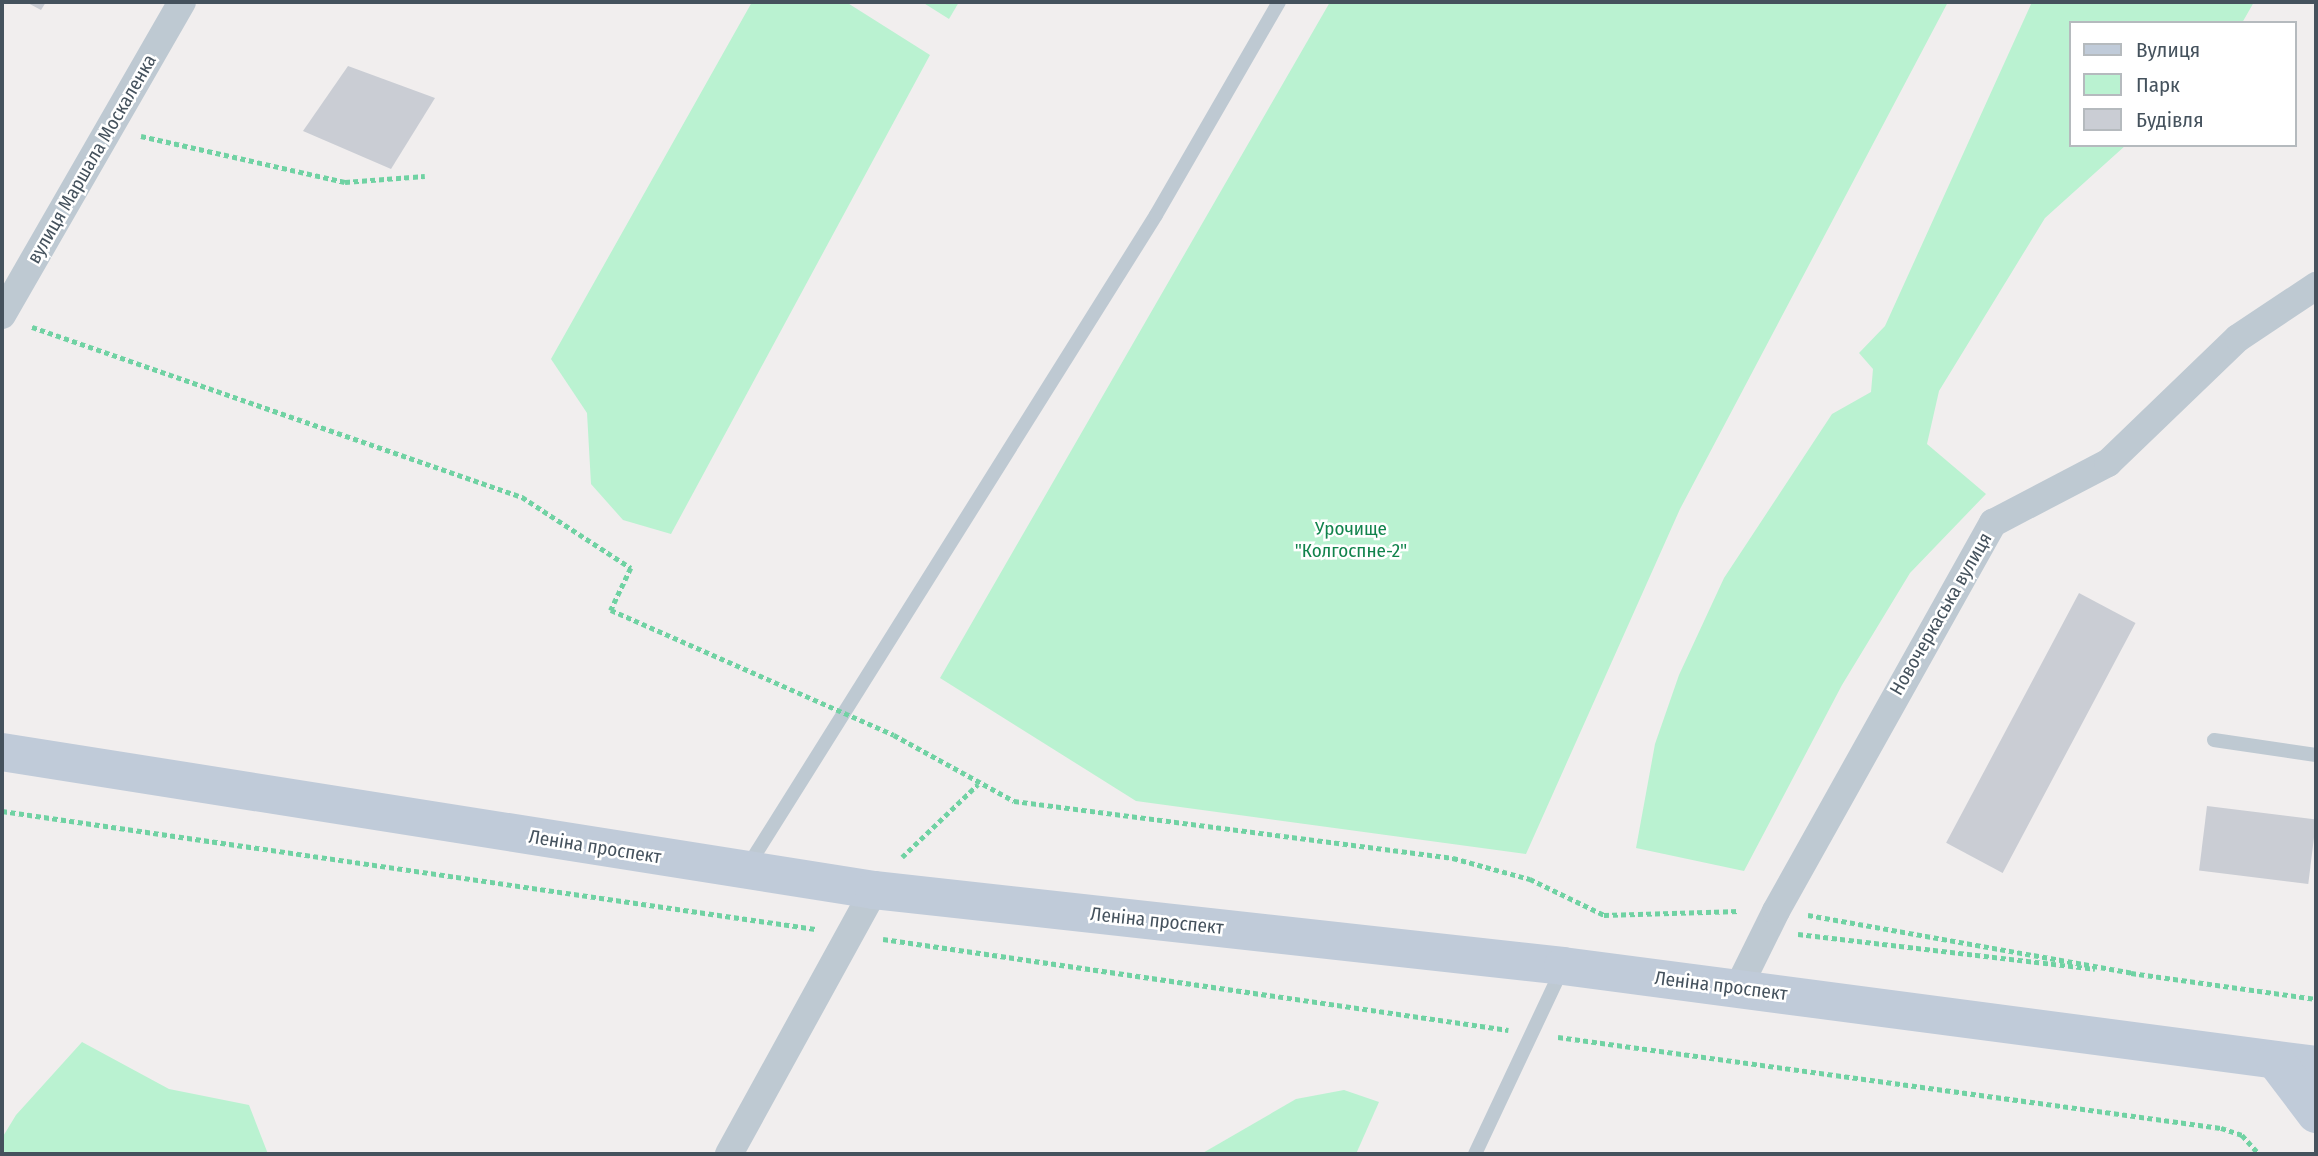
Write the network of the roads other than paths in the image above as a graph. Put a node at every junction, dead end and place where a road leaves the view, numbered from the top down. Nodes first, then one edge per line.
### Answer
1 (182, 2) edge
2 (1279, 2) edge
3 (2315, 291) edge
4 (2, 316) edge
5 (2214, 740) dead end
6 (2, 752) edge
7 (2316, 755) edge
8 (746, 871) junction
9 (874, 890) junction
10 (1563, 966) junction
11 (1738, 988) junction
12 (2275, 1060) junction
13 (2316, 1065) edge
14 (2316, 1114) edge
15 (729, 1154) edge
16 (1475, 1154) edge

1 - 4 street, вулиця Маршала Москаленка
2 - 8 lane
3 - 11 street, Новочеркаська вулиця
5 - 7 lane
6 - 8 main road, Леніна проспект
8 - 9 main road, Леніна проспект
9 - 10 main road, Леніна проспект
9 - 15 street
10 - 11 main road, Леніна проспект
10 - 16 lane
11 - 12 main road, Леніна проспект
12 - 13 main road, Леніна проспект
12 - 14 main road

